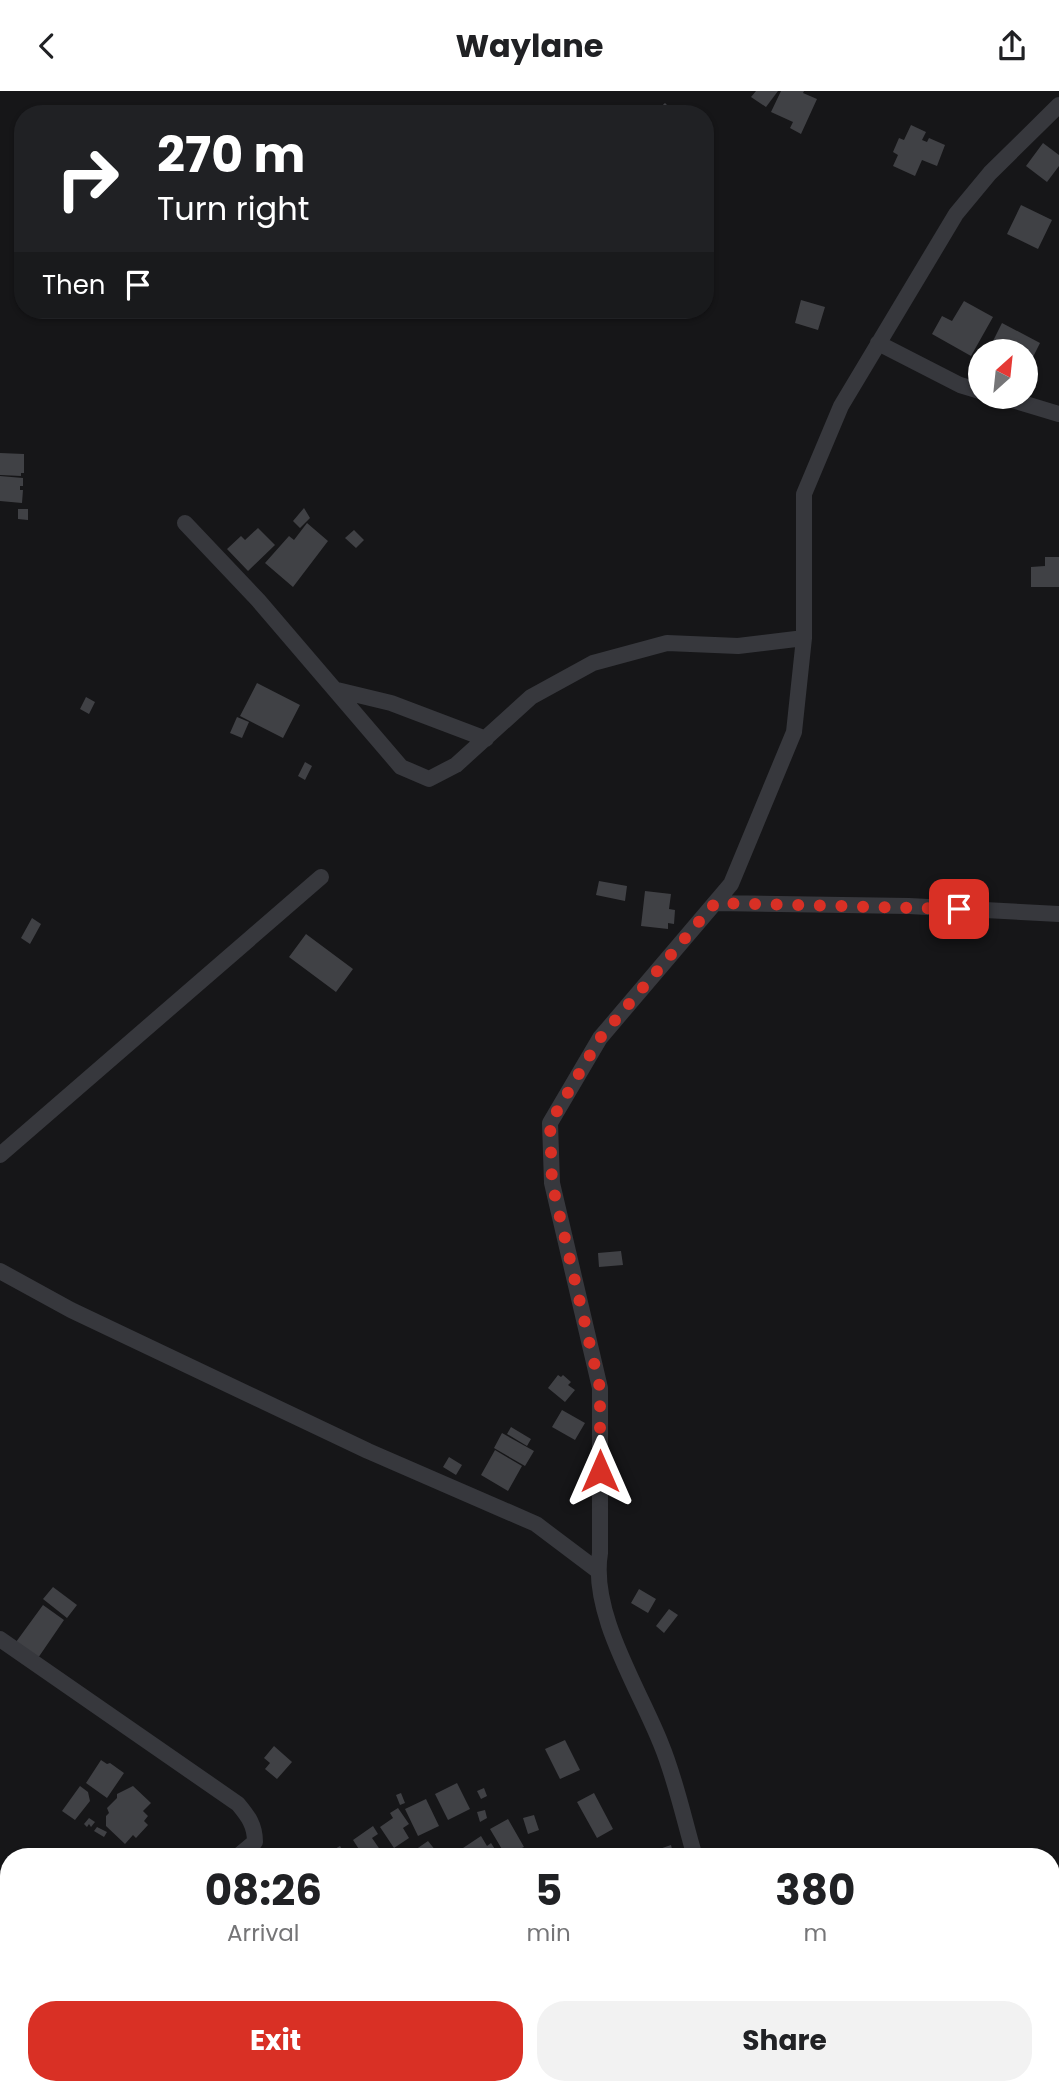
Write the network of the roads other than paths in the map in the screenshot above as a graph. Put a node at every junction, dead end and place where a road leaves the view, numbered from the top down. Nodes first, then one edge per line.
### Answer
1 (1059, 105) edge
2 (878, 343) junction
3 (968, 387) edge
4 (1038, 408) edge
5 (1059, 414) edge
6 (185, 523) dead end
7 (804, 638) junction
8 (337, 690) junction
9 (486, 739) junction
10 (321, 877) dead end
11 (715, 903) junction
12 (1059, 914) edge
13 (0, 1155) edge
14 (0, 1271) edge
15 (597, 1570) junction
16 (0, 1639) edge
17 (248, 1848) edge
18 (692, 1848) edge

1 - 2 street
2 - 3 street
2 - 7 street
4 - 5 street
6 - 8 street
7 - 9 street
7 - 11 street
8 - 9 street
8 - 9 street
10 - 13 street
11 - 12 street
11 - 15 street
14 - 15 street
15 - 18 street
16 - 17 street

